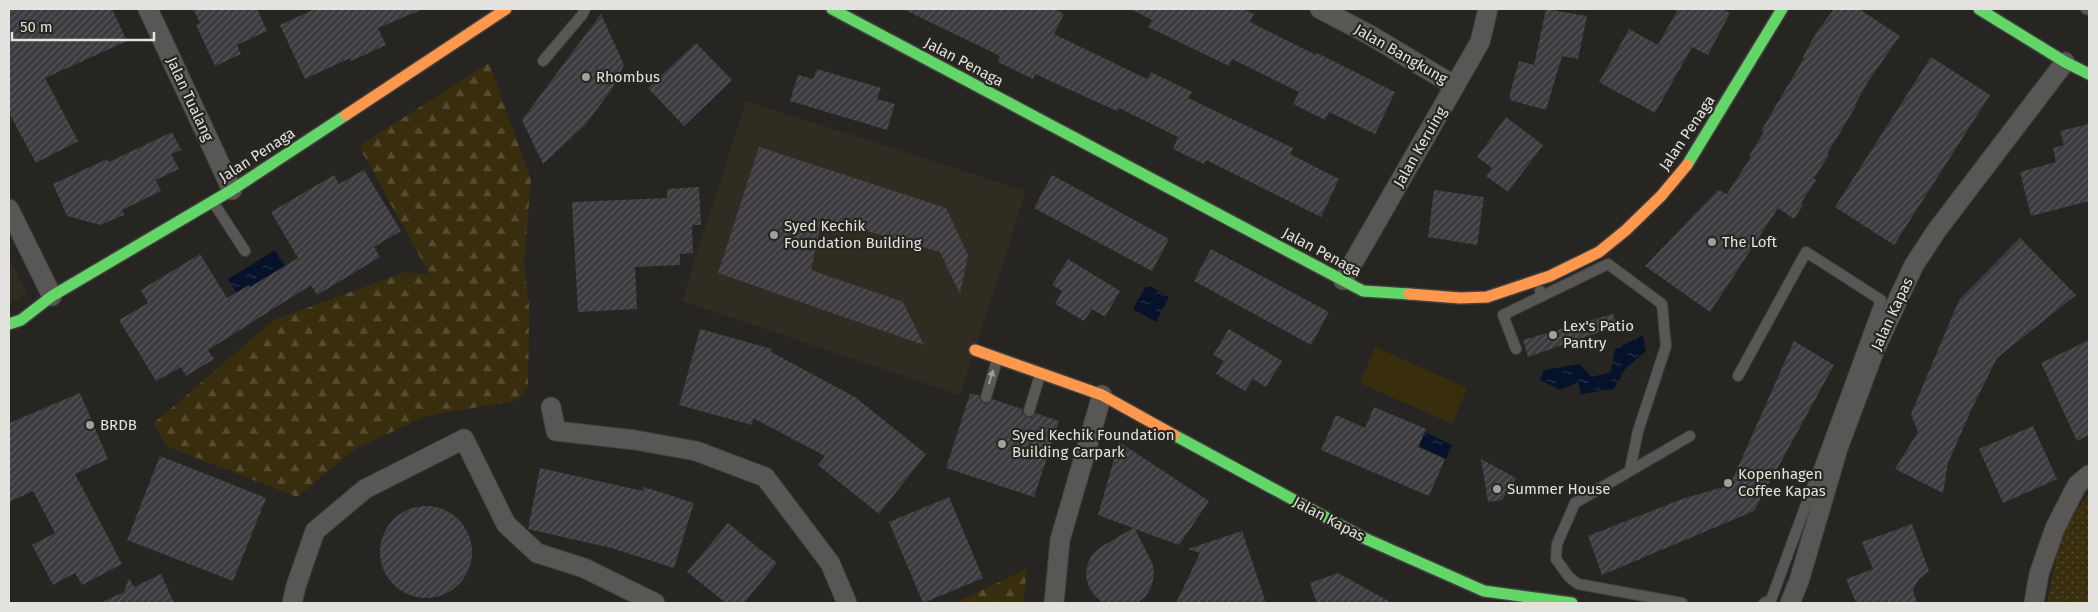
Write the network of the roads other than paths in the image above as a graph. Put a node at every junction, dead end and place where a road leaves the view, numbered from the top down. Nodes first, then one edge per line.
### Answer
1 (148, 9) edge
2 (506, 9) edge
3 (585, 9) edge
4 (832, 9) edge
5 (1320, 9) edge
6 (1488, 9) edge
7 (1782, 9) edge
8 (1979, 9) edge
9 (543, 61) dead end
10 (2065, 62) junction
11 (2089, 74) edge
12 (1455, 86) junction
13 (232, 190) junction
14 (212, 201) junction
15 (9, 209) edge
16 (245, 251) dead end
17 (1343, 280) junction
18 (1535, 281) junction
19 (52, 296) junction
20 (1542, 296) junction
21 (21, 320) junction
22 (9, 324) edge
23 (13, 335) dead end
24 (1516, 349) dead end
25 (975, 350) dead end
26 (997, 357) junction
27 (1041, 374) junction
28 (1738, 376) dead end
29 (1102, 395) junction
30 (986, 397) dead end
31 (551, 407) dead end
32 (1029, 411) dead end
33 (1690, 436) dead end
34 (1630, 470) junction
35 (2089, 475) edge
36 (1578, 584) junction
37 (1482, 597) edge
38 (292, 603) edge
39 (655, 603) edge
40 (847, 603) edge
41 (1054, 603) edge
42 (1572, 603) edge
43 (1576, 603) edge
44 (1682, 603) edge
45 (1764, 603) edge
46 (1790, 603) edge
47 (2034, 603) edge

1 - 13 street, Jalan Tualang
2 - 13 street, Jalan Penaga
3 - 9 lane
4 - 17 street, Jalan Penaga
5 - 12 street, Jalan Bangkung
6 - 12 street, Jalan Keruing
7 - 18 street, Jalan Penaga
8 - 10 street
10 - 11 street
10 - 46 street, Jalan Kapas
12 - 17 street, Jalan Keruing
13 - 14 street, Jalan Penaga
14 - 16 lane
14 - 19 street, Jalan Penaga
15 - 19 street
17 - 18 street, Jalan Penaga
18 - 20 lane
19 - 21 street, Jalan Penaga
20 - 24 lane
20 - 34 lane
21 - 22 street, Jalan Penaga
21 - 23 street, Jalan Penaga
25 - 26 street, Jalan Kapas
26 - 27 street, Jalan Kapas
30 -> 26 lane
27 - 29 street, Jalan Kapas
27 - 32 lane
28 - 45 lane
29 - 37 street, Jalan Kapas
29 - 41 street
31 - 40 street
33 - 34 lane
34 - 36 lane
35 - 47 street
36 - 43 lane
36 - 44 lane
37 - 42 street, Jalan Kapas
38 - 39 street

